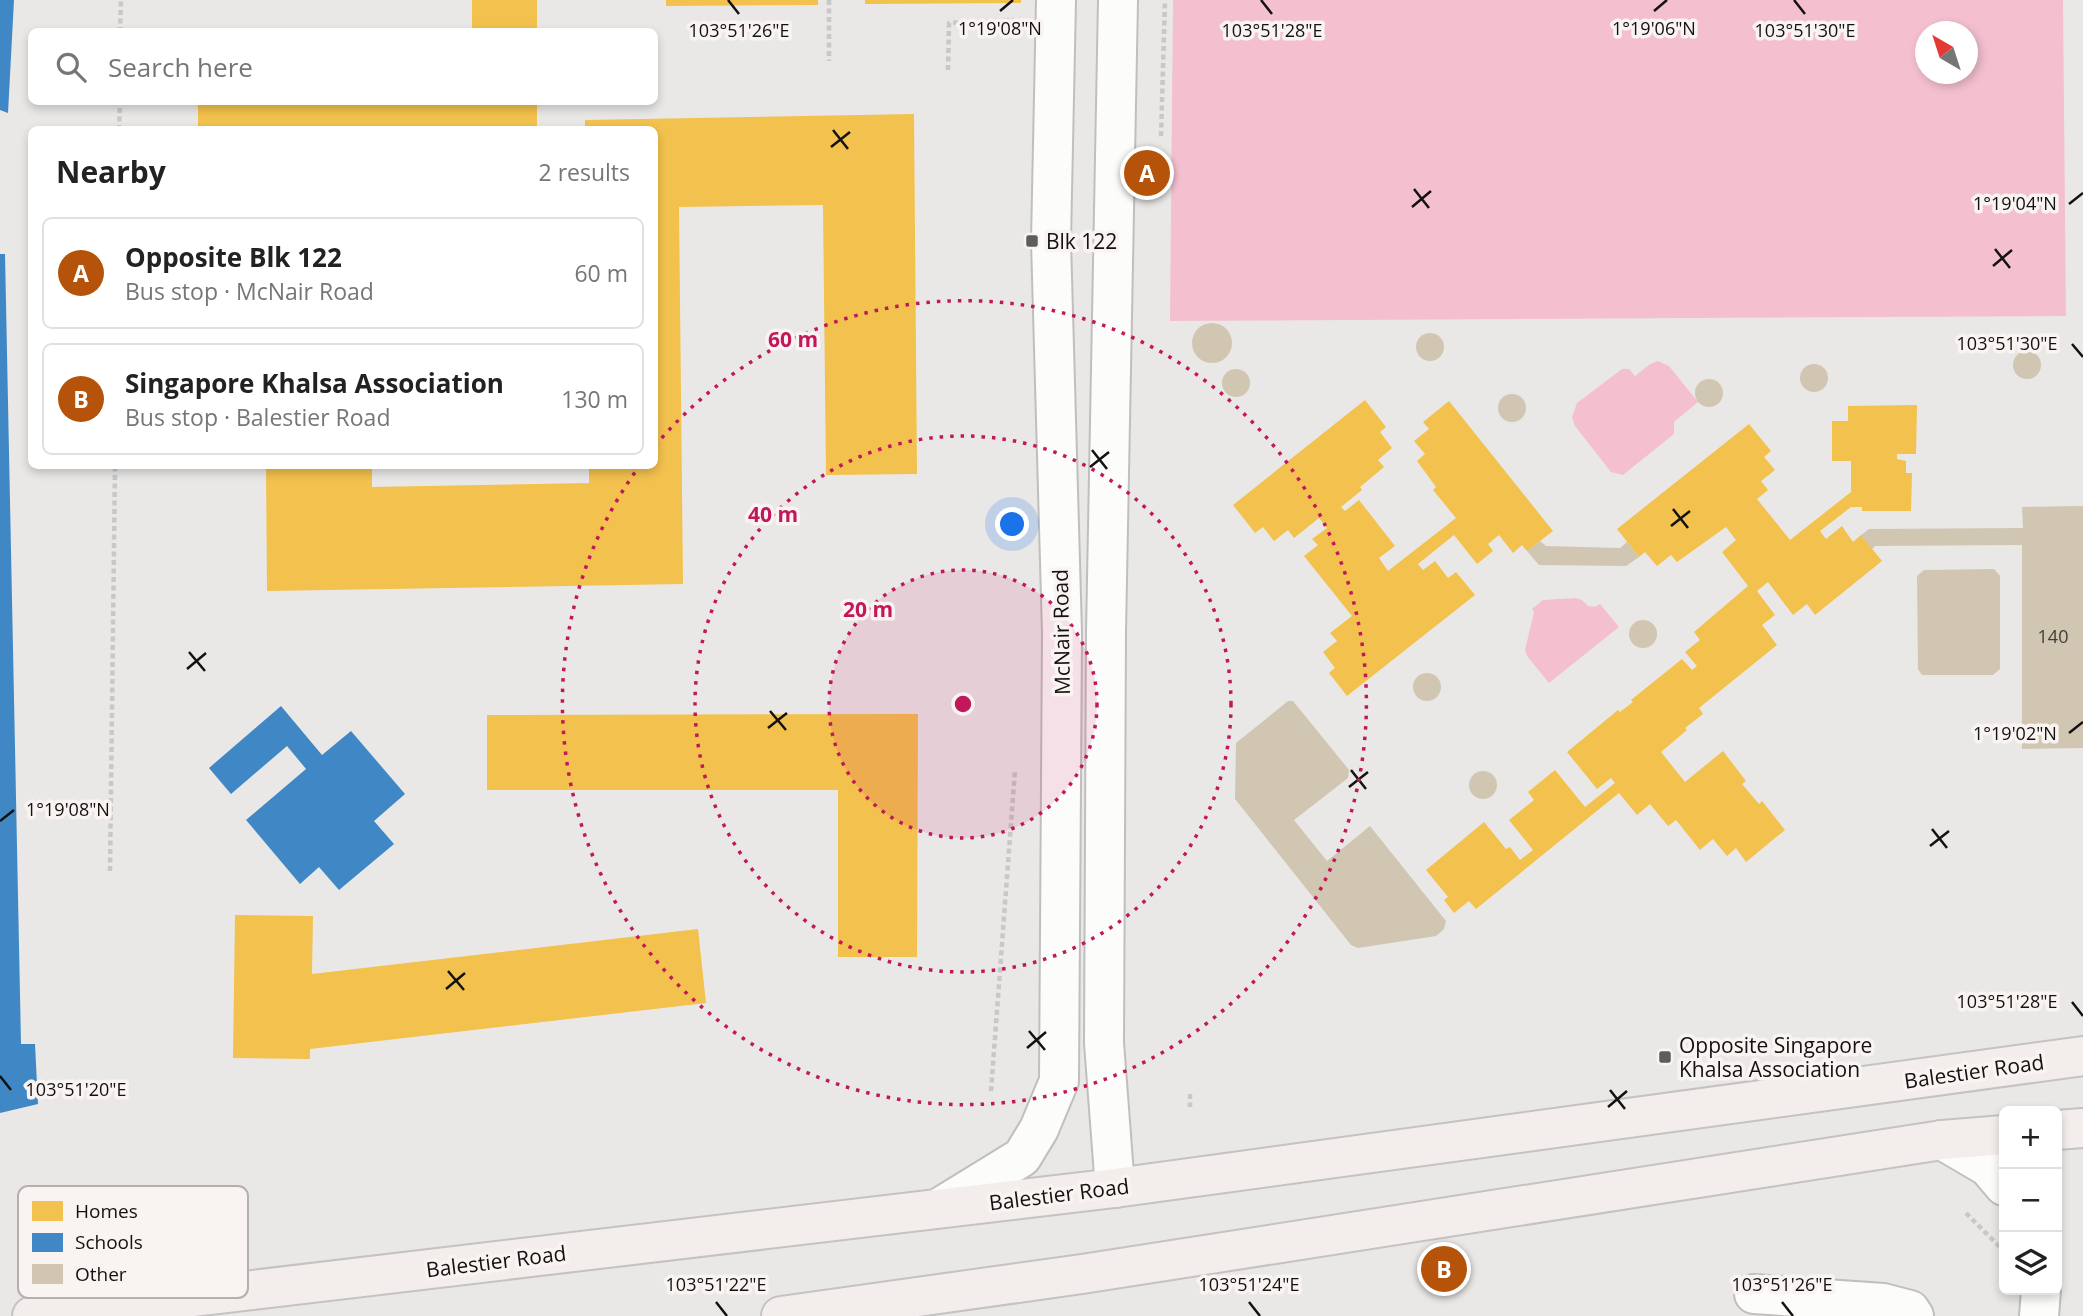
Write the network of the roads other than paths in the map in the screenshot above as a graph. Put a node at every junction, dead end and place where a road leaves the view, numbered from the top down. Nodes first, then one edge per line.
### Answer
1 (1055, 0) edge
2 (1118, 0) edge
3 (2083, 1056) edge
4 (2083, 1128) edge
5 (2062, 1130) edge
6 (1999, 1135) edge
7 (1942, 1140) junction
8 (1999, 1180) edge
9 (1115, 1188) junction
10 (939, 1208) junction
11 (248, 1290) edge
12 (1754, 1294) dead end
13 (2041, 1295) edge
14 (184, 1298) edge
15 (33, 1316) edge
16 (781, 1316) edge
17 (1914, 1316) edge
18 (2039, 1316) edge

1 - 10 street, McNair Road
2 - 9 street, McNair Road
3 - 9 main road, Balestier Road
4 - 5 main road
6 - 7 main road
7 - 8 street
7 - 16 main road
9 - 10 main road, Balestier Road
10 - 11 main road, Balestier Road
12 - 17 street
13 - 18 street
14 - 15 main road, Balestier Road

